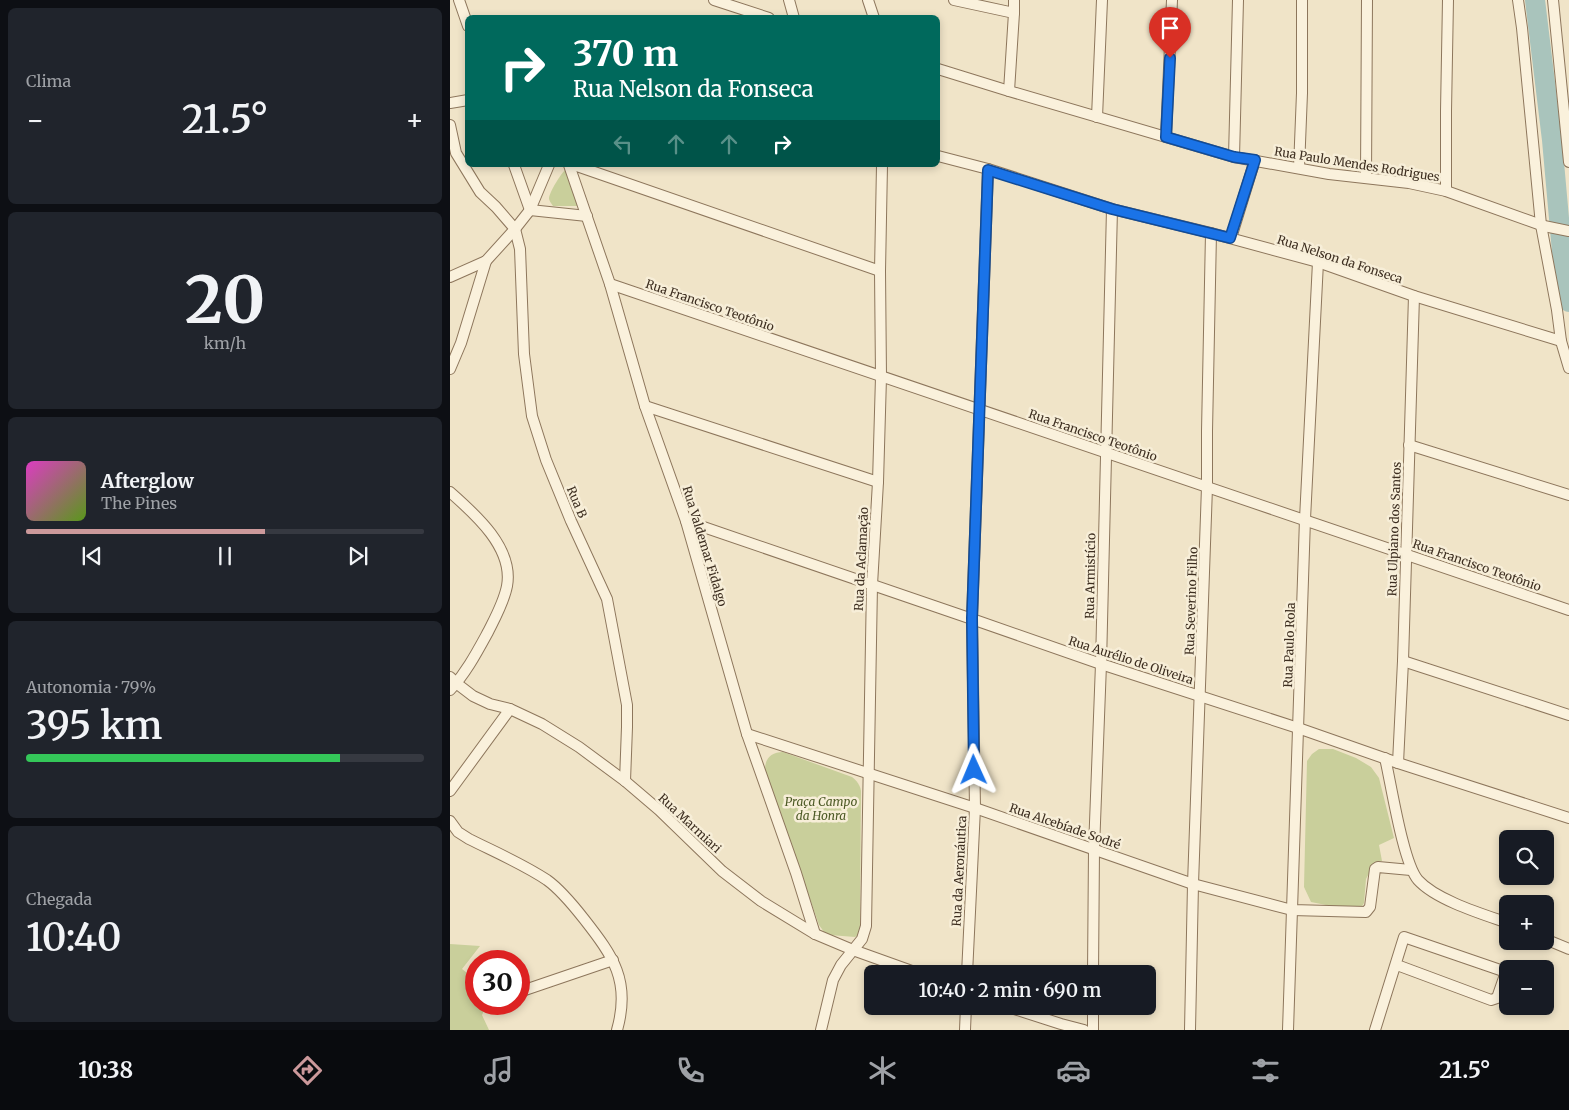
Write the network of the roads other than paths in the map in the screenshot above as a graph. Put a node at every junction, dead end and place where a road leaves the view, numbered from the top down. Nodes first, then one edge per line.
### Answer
1 (459, 0) edge
2 (789, 0) edge
3 (868, 0) edge
4 (954, 0) edge
5 (1014, 0) edge
6 (1102, 0) edge
7 (1172, 0) edge
8 (1238, 0) edge
9 (1302, 0) edge
10 (1367, 0) edge
11 (1448, 0) edge
12 (1518, 0) edge
13 (1553, 0) edge
14 (718, 1) edge
15 (1014, 13) junction
16 (759, 15) edge
17 (793, 15) edge
18 (873, 15) edge
19 (465, 17) edge
20 (940, 70) edge
21 (1009, 91) junction
22 (465, 100) edge
23 (450, 103) edge
24 (1097, 116) junction
25 (450, 126) edge
26 (1166, 137) junction
27 (940, 157) edge
28 (1234, 157) junction
29 (1255, 160) junction
30 (1569, 162) edge
31 (515, 167) edge
32 (549, 167) edge
33 (570, 167) edge
34 (580, 167) edge
35 (882, 167) edge
36 (1299, 168) junction
37 (988, 170) junction
38 (1366, 177) junction
39 (1446, 191) junction
40 (1112, 209) junction
41 (530, 210) junction
42 (587, 216) junction
43 (1542, 225) junction
44 (515, 229) junction
45 (1569, 231) edge
46 (1212, 233) junction
47 (1230, 238) junction
48 (486, 261) junction
49 (1318, 262) junction
50 (880, 271) junction
51 (450, 277) edge
52 (610, 284) junction
53 (1414, 296) junction
54 (1561, 341) junction
55 (1569, 368) edge
56 (450, 370) edge
57 (881, 377) junction
58 (645, 406) junction
59 (978, 409) junction
60 (1409, 445) junction
61 (1106, 454) junction
62 (878, 482) junction
63 (1207, 487) junction
64 (450, 492) edge
65 (1569, 495) edge
66 (1305, 519) junction
67 (686, 521) junction
68 (1405, 554) junction
69 (872, 584) junction
70 (1569, 610) edge
71 (972, 618) junction
72 (1403, 661) junction
73 (1101, 664) junction
74 (452, 683) edge
75 (1200, 696) junction
76 (510, 709) junction
77 (1569, 715) edge
78 (1298, 728) junction
79 (746, 734) junction
80 (1385, 758) junction
81 (1398, 763) junction
82 (868, 773) junction
83 (625, 781) junction
84 (450, 791) edge
85 (975, 808) junction
86 (1569, 818) edge
87 (450, 821) edge
88 (1094, 849) junction
89 (1411, 870) junction
90 (1193, 884) junction
91 (1292, 910) junction
92 (1499, 920) edge
93 (815, 934) junction
94 (1554, 943) edge
95 (1569, 949) edge
96 (853, 950) junction
97 (614, 960) junction
98 (895, 965) edge
99 (967, 965) edge
100 (1093, 965) edge
101 (1396, 965) junction
102 (530, 988) edge
103 (966, 1015) edge
104 (1034, 1015) edge
105 (1093, 1015) edge
106 (617, 1030) edge
107 (821, 1030) edge
108 (965, 1030) edge
109 (1084, 1030) edge
110 (1092, 1030) edge
111 (1190, 1030) edge
112 (1288, 1030) edge
113 (1375, 1030) edge

1 - 19 street
2 - 17 street
3 - 18 street
4 - 15 street
5 - 15 street
6 - 24 street
7 - 26 street
8 - 28 street
9 - 36 street
10 - 38 street
11 - 39 street
12 - 43 street
13 - 30 street
14 - 16 street
15 - 21 street
20 - 21 street, Rua Paulo Mendes Rodrigues
21 - 24 street, Rua Paulo Mendes Rodrigues
22 - 23 street
24 - 26 street, Rua Paulo Mendes Rodrigues
25 - 44 street
26 - 28 street, Rua Paulo Mendes Rodrigues
27 - 37 street, Rua Nelson da Fonseca
28 - 29 street, Rua Paulo Mendes Rodrigues
29 - 36 street, Rua Paulo Mendes Rodrigues
29 - 47 street
31 - 41 street
32 - 41 street
33 - 42 street, Rua Valdemar Fidalgo
34 - 50 street
35 - 50 street, Rua da Aclamação
36 - 38 street, Rua Paulo Mendes Rodrigues
37 - 40 street, Rua Nelson da Fonseca
37 - 59 street, Rua da Aeronáutica
38 - 39 street, Rua Paulo Mendes Rodrigues
39 - 43 street, Rua Paulo Mendes Rodrigues
40 - 46 street, Rua Nelson da Fonseca
40 - 61 street, Rua Armistício
41 - 42 street
41 - 44 street
42 - 52 street, Rua Valdemar Fidalgo
43 - 45 street, Rua Paulo Mendes Rodrigues
43 - 54 street
44 - 48 street
44 - 83 street, Rua B
46 - 47 street, Rua Nelson da Fonseca
46 - 63 street, Rua Severino Filho
47 - 49 street, Rua Nelson da Fonseca
48 - 51 street
48 - 56 street
49 - 53 street, Rua Nelson da Fonseca
49 - 66 street, Rua Paulo Rola
50 - 57 street, Rua da Aclamação
52 - 57 street, Rua Francisco Teotônio
52 - 58 street, Rua Valdemar Fidalgo
53 - 54 street, Rua Nelson da Fonseca
53 - 60 street, Rua Ulpiano dos Santos
54 - 55 street
57 - 59 street, Rua Francisco Teotônio
57 - 62 street, Rua da Aclamação
58 - 62 street
58 - 67 street, Rua Valdemar Fidalgo
59 - 61 street, Rua Francisco Teotônio
59 - 71 street, Rua da Aeronáutica
60 - 65 street
60 - 68 street, Rua Ulpiano dos Santos
61 - 63 street, Rua Francisco Teotônio
61 - 73 street, Rua Armistício
62 - 69 street, Rua da Aclamação
63 - 66 street, Rua Francisco Teotônio
63 - 75 street, Rua Severino Filho
64 - 74 street
66 - 68 street, Rua Francisco Teotônio
66 - 78 street, Rua Paulo Rola
67 - 69 street, Rua Aurélio de Oliveira
67 - 79 street, Rua Valdemar Fidalgo
68 - 70 street, Rua Francisco Teotônio
68 - 72 street, Rua Ulpiano dos Santos
69 - 71 street, Rua Aurélio de Oliveira
69 - 82 street, Rua da Aclamação
71 - 73 street, Rua Aurélio de Oliveira
71 - 85 street, Rua da Aeronáutica
72 - 77 street
72 - 81 street, Rua Ulpiano dos Santos
73 - 75 street, Rua Aurélio de Oliveira
73 - 88 street, Rua Armistício
74 - 76 street, Rua Marmiari
75 - 78 street, Rua Aurélio de Oliveira
75 - 90 street, Rua Severino Filho
76 - 83 street, Rua Marmiari
76 - 84 street
78 - 80 street, Rua Aurélio de Oliveira
78 - 91 street, Rua Paulo Rola
79 - 82 street, Rua Alcebíade Sodré
79 - 93 street, Rua Valdemar Fidalgo
80 - 81 street, Rua Aurélio de Oliveira
80 - 89 street
81 - 86 street, Rua Aurélio de Oliveira
82 - 85 street, Rua Alcebíade Sodré
82 - 96 street, Rua da Aclamação
83 - 93 street, Rua Marmiari
85 - 88 street, Rua Alcebíade Sodré
85 - 99 street, Rua da Aeronáutica
87 - 97 street
88 - 90 street, Rua Alcebíade Sodré
88 - 100 street, Rua Armistício
89 - 91 street, Rua Alcebíade Sodré
89 - 92 street
90 - 91 street, Rua Alcebíade Sodré
90 - 111 street, Rua Severino Filho
91 - 112 street, Rua Paulo Rola
93 - 96 street, Rua Marmiari
94 - 95 street
96 - 98 street, Rua Marmiari
96 - 107 street, Rua da Aclamação
97 - 102 street
97 - 106 street
101 - 101 street
101 - 113 street
103 - 108 street
104 - 109 street
105 - 110 street

